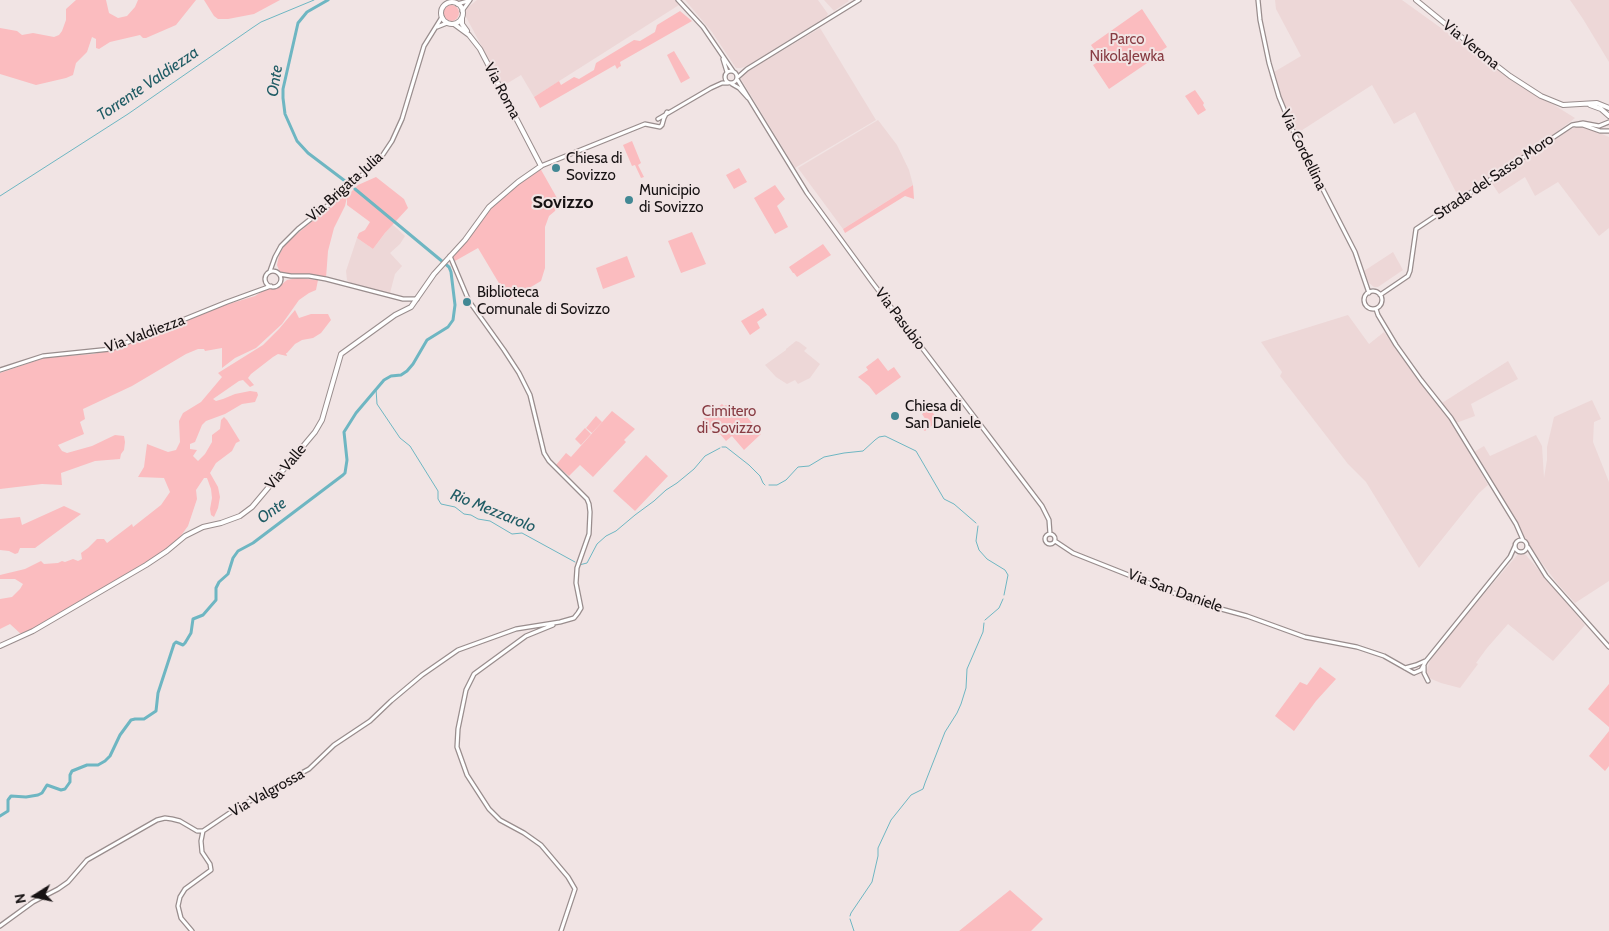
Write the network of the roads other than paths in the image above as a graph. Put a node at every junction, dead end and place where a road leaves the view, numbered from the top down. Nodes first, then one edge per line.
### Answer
1 (678, 0) edge
2 (858, 0) edge
3 (1258, 0) edge
4 (1416, 0) edge
5 (470, 1) edge
6 (446, 2) edge
7 (454, 2) edge
8 (462, 11) junction
9 (442, 17) junction
10 (462, 18) junction
11 (447, 23) junction
12 (454, 24) junction
13 (436, 27) junction
14 (469, 35) junction
15 (720, 51) junction
16 (747, 69) junction
17 (727, 72) junction
18 (734, 72) junction
19 (725, 78) junction
20 (737, 78) junction
21 (730, 83) junction
22 (717, 85) junction
23 (750, 101) junction
24 (1588, 104) junction
25 (1609, 108) edge
26 (667, 112) junction
27 (1609, 116) edge
28 (658, 119) junction
29 (663, 121) junction
30 (1609, 122) edge
31 (1573, 125) junction
32 (656, 126) junction
33 (1609, 131) edge
34 (541, 166) junction
35 (275, 256) junction
36 (448, 257) junction
37 (270, 271) junction
38 (277, 273) junction
39 (291, 276) junction
40 (265, 280) junction
41 (279, 283) junction
42 (271, 286) junction
43 (258, 290) junction
44 (1368, 293) junction
45 (1380, 295) junction
46 (417, 299) junction
47 (1376, 308) junction
48 (0, 370) edge
49 (1517, 529) junction
50 (1050, 534) junction
51 (1523, 540) junction
52 (1055, 541) junction
53 (1517, 541) junction
54 (1515, 546) junction
55 (1528, 547) junction
56 (1521, 552) junction
57 (1532, 555) junction
58 (1510, 557) junction
59 (558, 623) junction
60 (0, 646) edge
61 (1609, 646) edge
62 (1426, 661) junction
63 (1416, 665) junction
64 (1405, 668) junction
65 (1414, 673) junction
66 (1428, 681) dead end
67 (203, 831) junction
68 (0, 926) edge
69 (192, 931) edge
70 (561, 931) edge

1 - 15 street
2 - 16 street
3 - 44 street, Via Cordellina
4 - 24 main road, Via Verona
5 - 7 street
5 - 8 street
6 - 7 main road
6 - 9 main road
7 - 8 main road
8 - 10 main road
9 - 11 main road
9 - 13 street, Via Brigata Julia
10 - 12 main road
10 - 14 main road
11 - 12 main road
11 - 13 street
12 - 14 main road, Via Roma
13 - 35 street, Via Brigata Julia
14 - 34 main road, Via Roma
15 - 17 street
15 - 18 street
16 - 18 street
16 - 20 street
17 - 18 street
17 - 19 street
18 - 20 street
19 - 21 street
19 - 22 street
20 - 21 street
20 - 23 street, Via Pasubio
21 - 22 street
21 - 23 street, Via Pasubio
22 - 26 street
23 - 50 street, Via Pasubio
24 - 25 main road, Via Verona
24 - 27 main road
26 - 28 street
26 - 29 street
28 - 29 street
28 - 32 street
29 - 32 street
30 - 31 street
31 - 33 street
31 - 45 street, Strada del Sasso Moro
32 - 34 street
34 - 36 main road, Via Valle
35 - 37 street, Via Brigata Julia
35 - 38 street
36 - 46 main road, Via Valle
36 - 59 street
37 - 38 street
37 - 40 street
38 - 39 street
38 - 41 street
39 - 41 street
39 - 46 street
40 - 42 street
40 - 43 street
41 - 42 street
42 - 43 street, Via Valdiezza
43 - 48 street, Via Valdiezza
44 - 45 street
44 - 47 street, Via Cordellina
45 - 47 street
46 - 60 main road, Via Valle
47 - 49 street, Via Cordellina
49 - 51 street, Via Cordellina
49 - 53 street
50 - 52 street
50 - 52 street
51 - 53 street
51 - 55 street
52 - 64 street, Via San Daniele
53 - 54 street
54 - 56 street
54 - 58 street
55 - 56 street
55 - 57 street
56 - 57 street
56 - 58 street
57 - 61 street
58 - 62 street
59 - 67 street, Via Valgrossa
59 - 70 street
62 - 63 street
62 - 65 street
62 - 66 street
63 - 64 street
63 - 65 street
64 - 65 street, Via San Daniele
67 - 68 street
67 - 69 street

